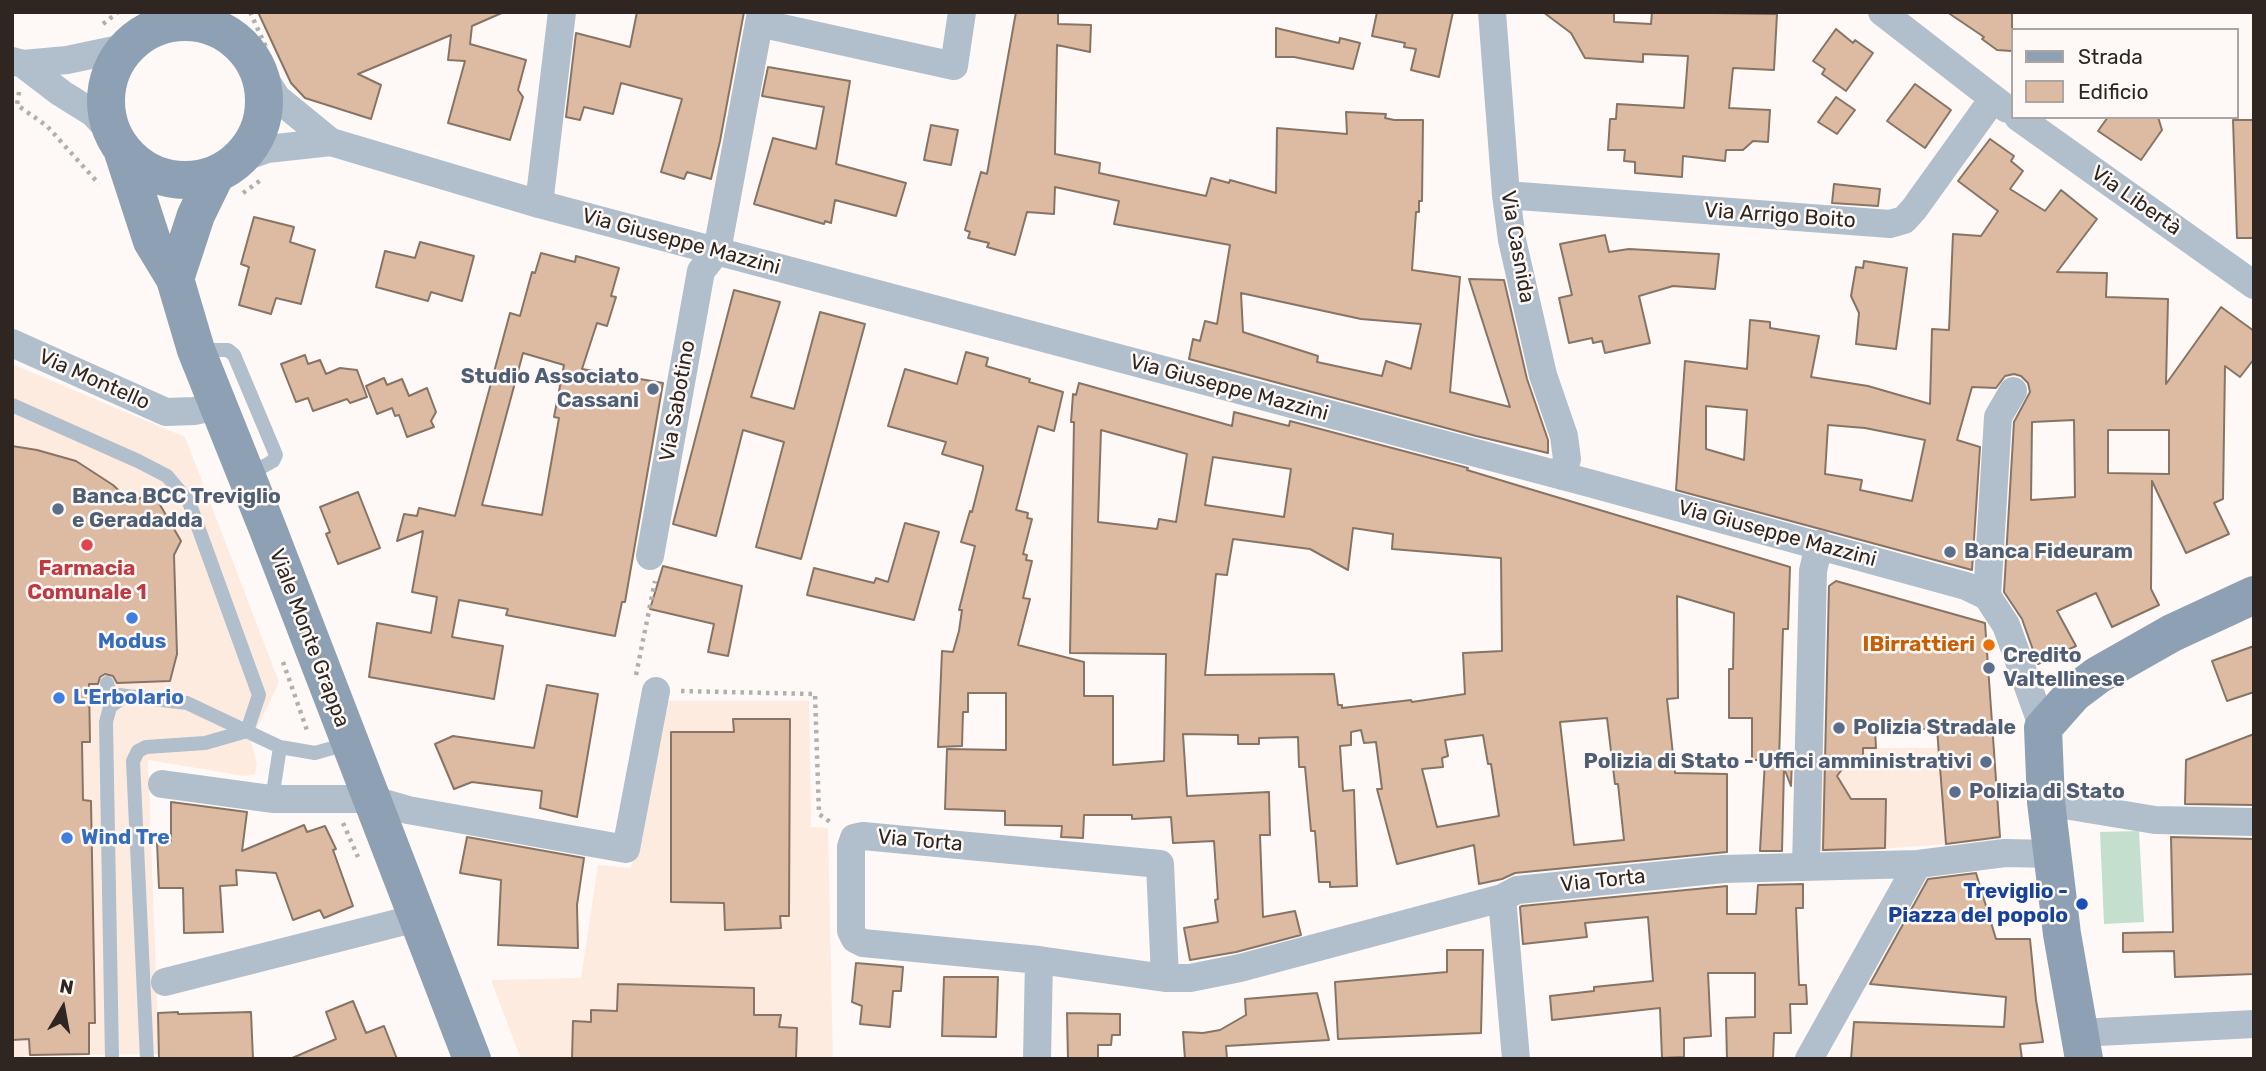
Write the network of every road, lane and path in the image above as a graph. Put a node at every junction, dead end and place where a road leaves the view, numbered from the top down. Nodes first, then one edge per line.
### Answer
1 (148, 12) edge
2 (231, 12) edge
3 (562, 12) edge
4 (962, 12) edge
5 (1492, 12) edge
6 (1882, 12) edge
7 (760, 17) edge
8 (126, 47) junction
9 (253, 61) junction
10 (18, 62) edge
11 (2003, 106) edge
12 (2021, 119) edge
13 (117, 141) junction
14 (331, 142) junction
15 (239, 178) junction
16 (1506, 195) junction
17 (539, 204) junction
18 (716, 251) junction
19 (175, 279) junction
20 (2254, 285) edge
21 (12, 343) edge
22 (196, 350) junction
23 (2013, 391) dead end
24 (12, 405) edge
25 (219, 406) junction
26 (247, 476) junction
27 (1562, 476) junction
28 (1819, 544) junction
29 (650, 556) joint
30 (2254, 595) edge
31 (1987, 596) junction
32 (107, 684) dead end
33 (656, 691) junction
34 (123, 698) junction
35 (2043, 728) junction
36 (247, 731) junction
37 (350, 743) junction
38 (280, 747) junction
39 (162, 784) dead end
40 (272, 799) junction
41 (370, 799) junction
42 (2046, 802) junction
43 (2254, 822) edge
44 (854, 838) junction
45 (2052, 854) junction
46 (1918, 864) junction
47 (1806, 867) junction
48 (1502, 898) junction
49 (417, 918) junction
50 (1039, 960) junction
51 (1166, 978) junction
52 (165, 982) dead end
53 (2254, 1024) edge
54 (2081, 1046) edge
55 (112, 1059) edge
56 (147, 1059) edge
57 (472, 1059) edge
58 (1037, 1059) edge
59 (1516, 1059) edge
60 (1809, 1059) edge

1 - 8 main road
2 - 9 main road
3 - 17 street
4 - 7 street
5 - 16 street, Via Casnida
6 - 11 street
7 - 18 street, Via Sabotino
8 - 9 main road
8 - 10 street
8 - 13 main road
9 - 14 street, Via Giuseppe Mazzini
9 - 15 main road
10 - 13 street
11 - 16 street, Via Arrigo Boito
12 - 20 street, Via Libertà
13 - 15 main road
13 - 19 main road, Viale Monte Grappa
14 - 15 street, Via Giuseppe Mazzini
14 - 17 street, Via Giuseppe Mazzini
15 - 19 main road
16 - 27 street, Via Casnida
17 - 18 street, Via Giuseppe Mazzini
18 - 27 street, Via Giuseppe Mazzini
18 - 29 street, Via Sabotino
19 - 22 main road, Viale Monte Grappa
21 - 25 street, Via Montello
22 - 25 main road, Viale Monte Grappa
22 - 26 lane
23 - 31 street
24 - 36 lane
25 - 26 main road, Viale Monte Grappa
26 - 37 main road, Viale Monte Grappa
27 - 28 street, Via Giuseppe Mazzini
28 - 31 street, Via Giuseppe Mazzini
28 - 47 street
29 - 33 path
30 - 35 main road
31 - 35 street
32 - 34 lane
33 - 41 street
33 - 44 path
34 - 36 lane
34 - 55 lane
35 - 42 main road
36 - 38 lane
36 - 56 lane
37 - 38 lane
37 - 41 main road, Viale Monte Grappa
38 - 40 lane
39 - 40 street
40 - 41 street
41 - 49 main road, Viale Monte Grappa
42 - 43 street
42 - 45 main road
44 - 50 street, Via Torta
44 - 51 street, Via Torta
45 - 46 street, Via Torta
45 - 54 main road
46 - 47 street, Via Torta
46 - 60 street
47 - 48 street, Via Torta
48 - 51 street, Via Torta
48 - 59 street
49 - 52 street
49 - 57 main road, Viale Monte Grappa
50 - 51 street, Via Torta
50 - 58 street
53 - 54 street

